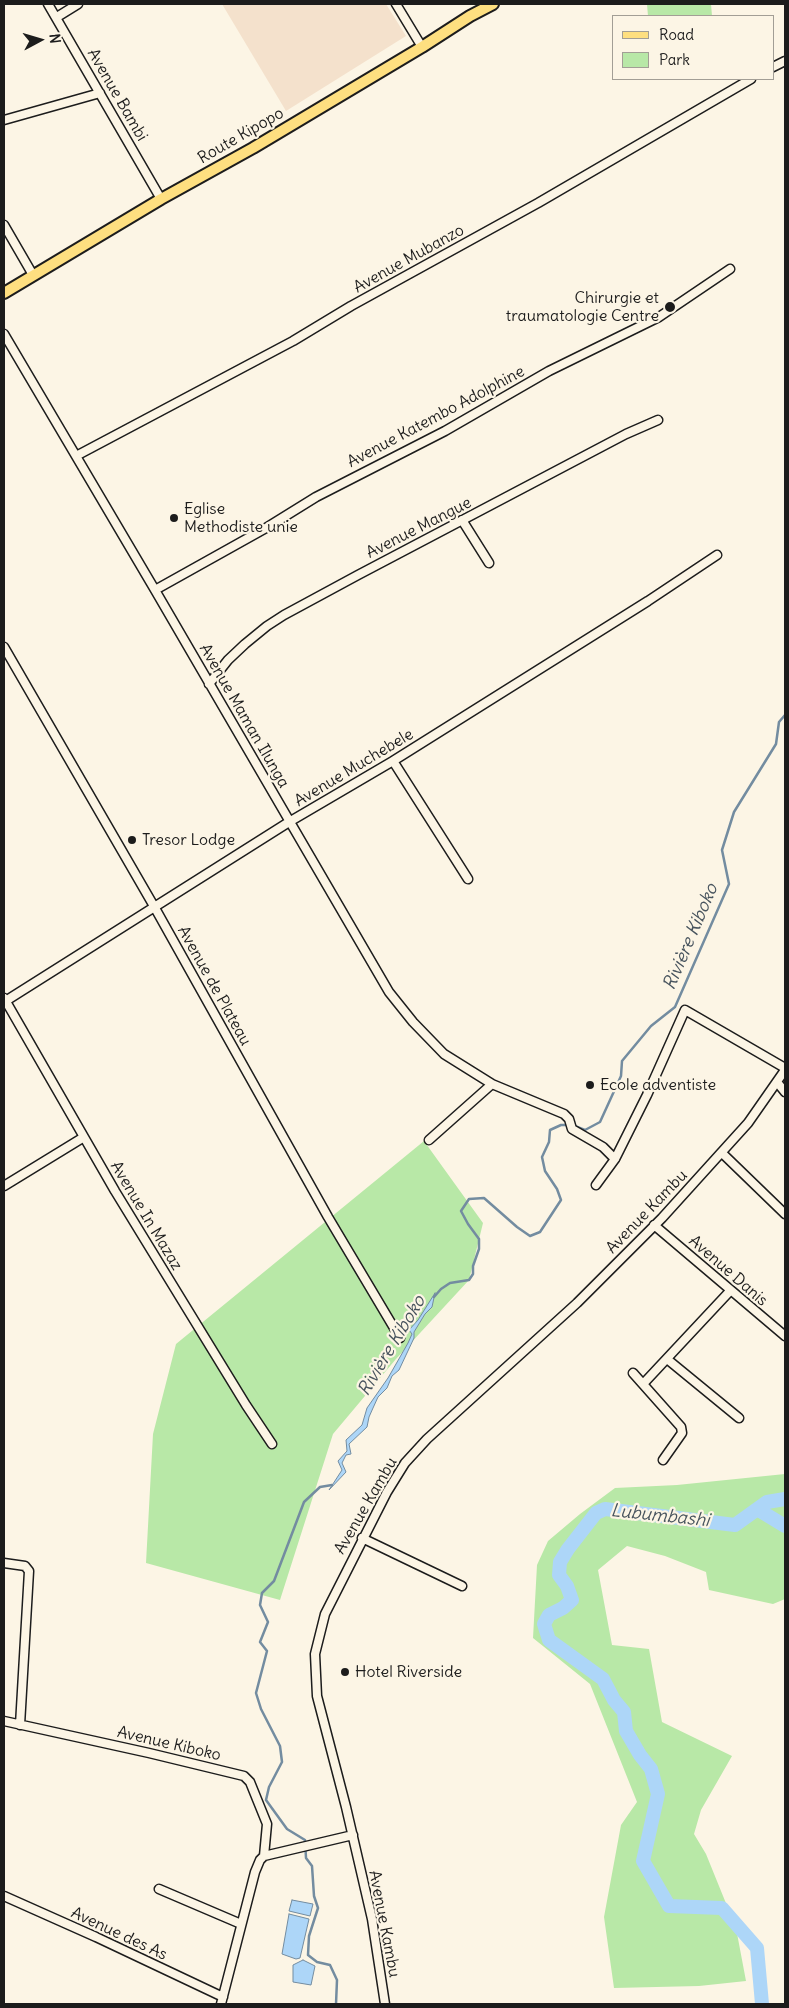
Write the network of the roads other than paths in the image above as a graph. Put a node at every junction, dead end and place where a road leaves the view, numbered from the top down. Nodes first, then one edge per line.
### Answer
1 (48, 4) edge
2 (78, 4) edge
3 (396, 4) edge
4 (493, 4) edge
5 (57, 17) junction
6 (422, 47) junction
7 (785, 60) edge
8 (774, 66) edge
9 (749, 80) edge
10 (100, 93) junction
11 (4, 120) edge
12 (161, 199) junction
13 (4, 225) edge
14 (730, 269) dead end
15 (33, 276) junction
16 (4, 293) edge
17 (4, 334) edge
18 (658, 420) dead end
19 (76, 456) junction
20 (462, 520) junction
21 (718, 555) dead end
22 (489, 563) dead end
23 (155, 590) junction
24 (4, 647) edge
25 (209, 684) junction
26 (393, 761) junction
27 (289, 822) junction
28 (468, 879) dead end
29 (155, 908) junction
30 (4, 1001) edge
31 (785, 1069) edge
32 (777, 1082) junction
33 (492, 1084) junction
34 (785, 1092) edge
35 (84, 1137) junction
36 (429, 1140) dead end
37 (722, 1153) junction
38 (616, 1159) junction
39 (596, 1185) dead end
40 (4, 1186) edge
41 (785, 1214) edge
42 (654, 1225) junction
43 (730, 1291) junction
44 (785, 1336) edge
45 (400, 1338) dead end
46 (666, 1359) junction
47 (633, 1372) dead end
48 (643, 1384) junction
49 (739, 1418) dead end
50 (272, 1444) dead end
51 (663, 1460) dead end
52 (362, 1538) junction
53 (4, 1564) edge
54 (462, 1586) dead end
55 (4, 1721) edge
56 (20, 1725) junction
57 (353, 1836) junction
58 (264, 1856) junction
59 (159, 1889) dead end
60 (4, 1896) edge
61 (242, 1924) junction
62 (222, 2001) edge
63 (385, 2004) edge

1 - 5 street, Avenue Bambi
2 - 5 street
3 - 6 street
4 - 6 main road, Route Kipopo
5 - 10 street, Avenue Bambi
6 - 12 main road, Route Kipopo
7 - 8 street
9 - 19 street, Avenue Mubanzo
10 - 11 street
10 - 12 street, Avenue Bambi
12 - 15 main road, Route Kipopo
13 - 15 street
14 - 23 street, Avenue Katembo Adolphine
15 - 16 main road, Route Kipopo
17 - 19 street, Avenue Maman Ilunga
18 - 20 street, Avenue Mangue
19 - 23 street, Avenue Maman Ilunga
20 - 22 street
20 - 25 street, Avenue Mangue
21 - 26 street, Avenue Muchebele
23 - 25 street, Avenue Maman Ilunga
24 - 29 street, Avenue de Plateau
25 - 27 street, Avenue Maman Ilunga
26 - 27 street, Avenue Muchebele
26 - 28 street
27 - 29 street, Avenue Muchebele
27 - 33 street, Avenue Maman Ilunga
29 - 30 street, Avenue Muchebele
29 - 45 street, Avenue de Plateau
30 - 35 street, Avenue In Mazaz
31 - 32 street, Avenue Kambu
31 - 38 street
32 - 34 street
32 - 37 street, Avenue Kambu
33 - 36 street
33 - 38 street, Avenue Maman Ilunga
35 - 40 street
35 - 50 street, Avenue In Mazaz
37 - 41 street
37 - 42 street, Avenue Kambu
38 - 39 street
42 - 43 street, Avenue Danis
42 - 52 street, Avenue Kambu
43 - 44 street, Avenue Danis
43 - 46 street
46 - 48 street
46 - 49 street
47 - 48 street
48 - 51 street
52 - 54 street
52 - 57 street, Avenue Kambu
53 - 56 street
55 - 56 street, Avenue Kiboko
56 - 58 street, Avenue Kiboko
57 - 58 street
57 - 63 street, Avenue Kambu
58 - 61 street
59 - 61 street
60 - 62 street, Avenue des As
61 - 62 street

